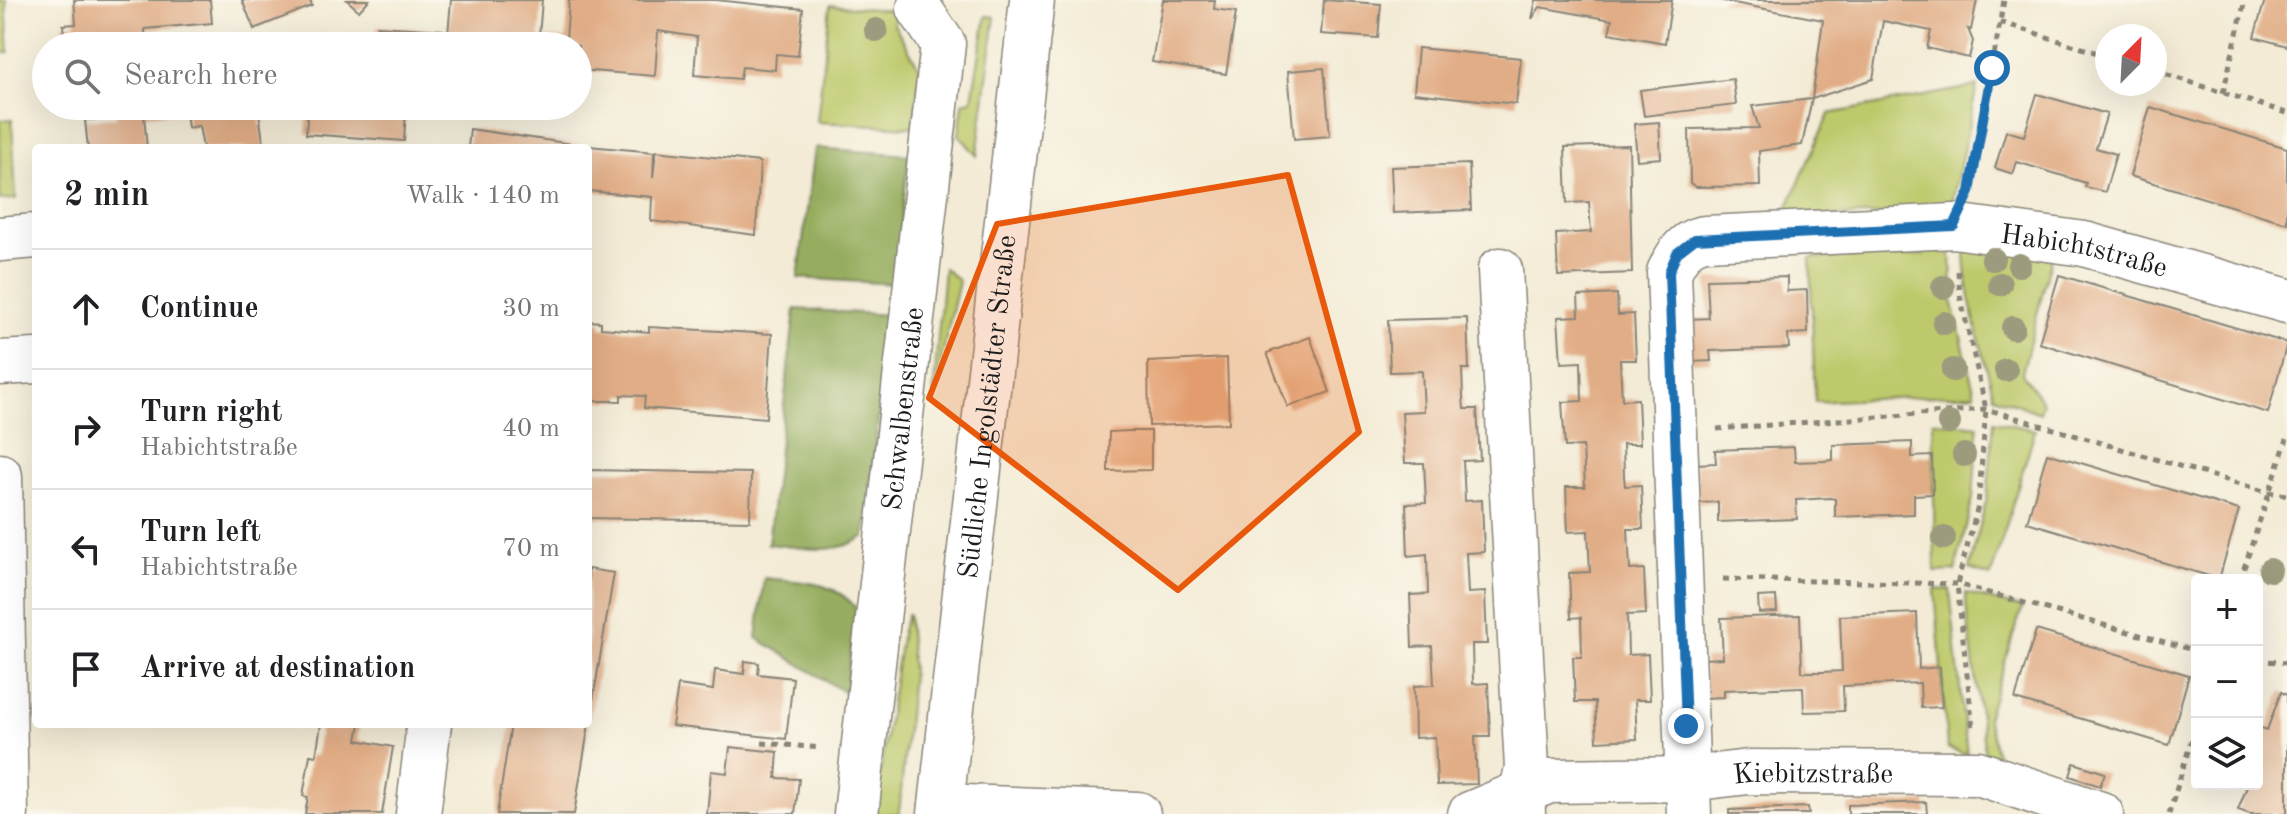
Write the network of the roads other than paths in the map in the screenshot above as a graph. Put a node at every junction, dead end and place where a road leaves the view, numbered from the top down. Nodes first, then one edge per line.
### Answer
1 (1032, 0) edge
2 (919, 8) dead end
3 (32, 208) edge
4 (0, 209) edge
5 (32, 236) edge
6 (0, 239) edge
7 (1500, 270) dead end
8 (2287, 301) edge
9 (32, 361) edge
10 (0, 363) edge
11 (12, 498) edge
12 (2, 717) edge
13 (429, 728) edge
14 (1688, 796) edge
15 (1522, 802) edge
16 (1133, 805) edge
17 (941, 810) edge
18 (6, 814) edge
19 (418, 814) edge
20 (856, 814) edge
21 (1470, 814) edge
22 (2101, 814) edge

1 - 17 street, Südliche Ingolstädter Straße
2 - 20 street, Schwalbenstraße
3 - 4 street
5 - 6 street
7 - 15 street
8 - 14 street, Habichtstraße
9 - 10 street
11 - 12 street
12 - 18 street
13 - 19 street
14 - 15 street, Kiebitzstraße
14 - 22 street, Kiebitzstraße
15 - 21 street, Kiebitzstraße
16 - 17 street

